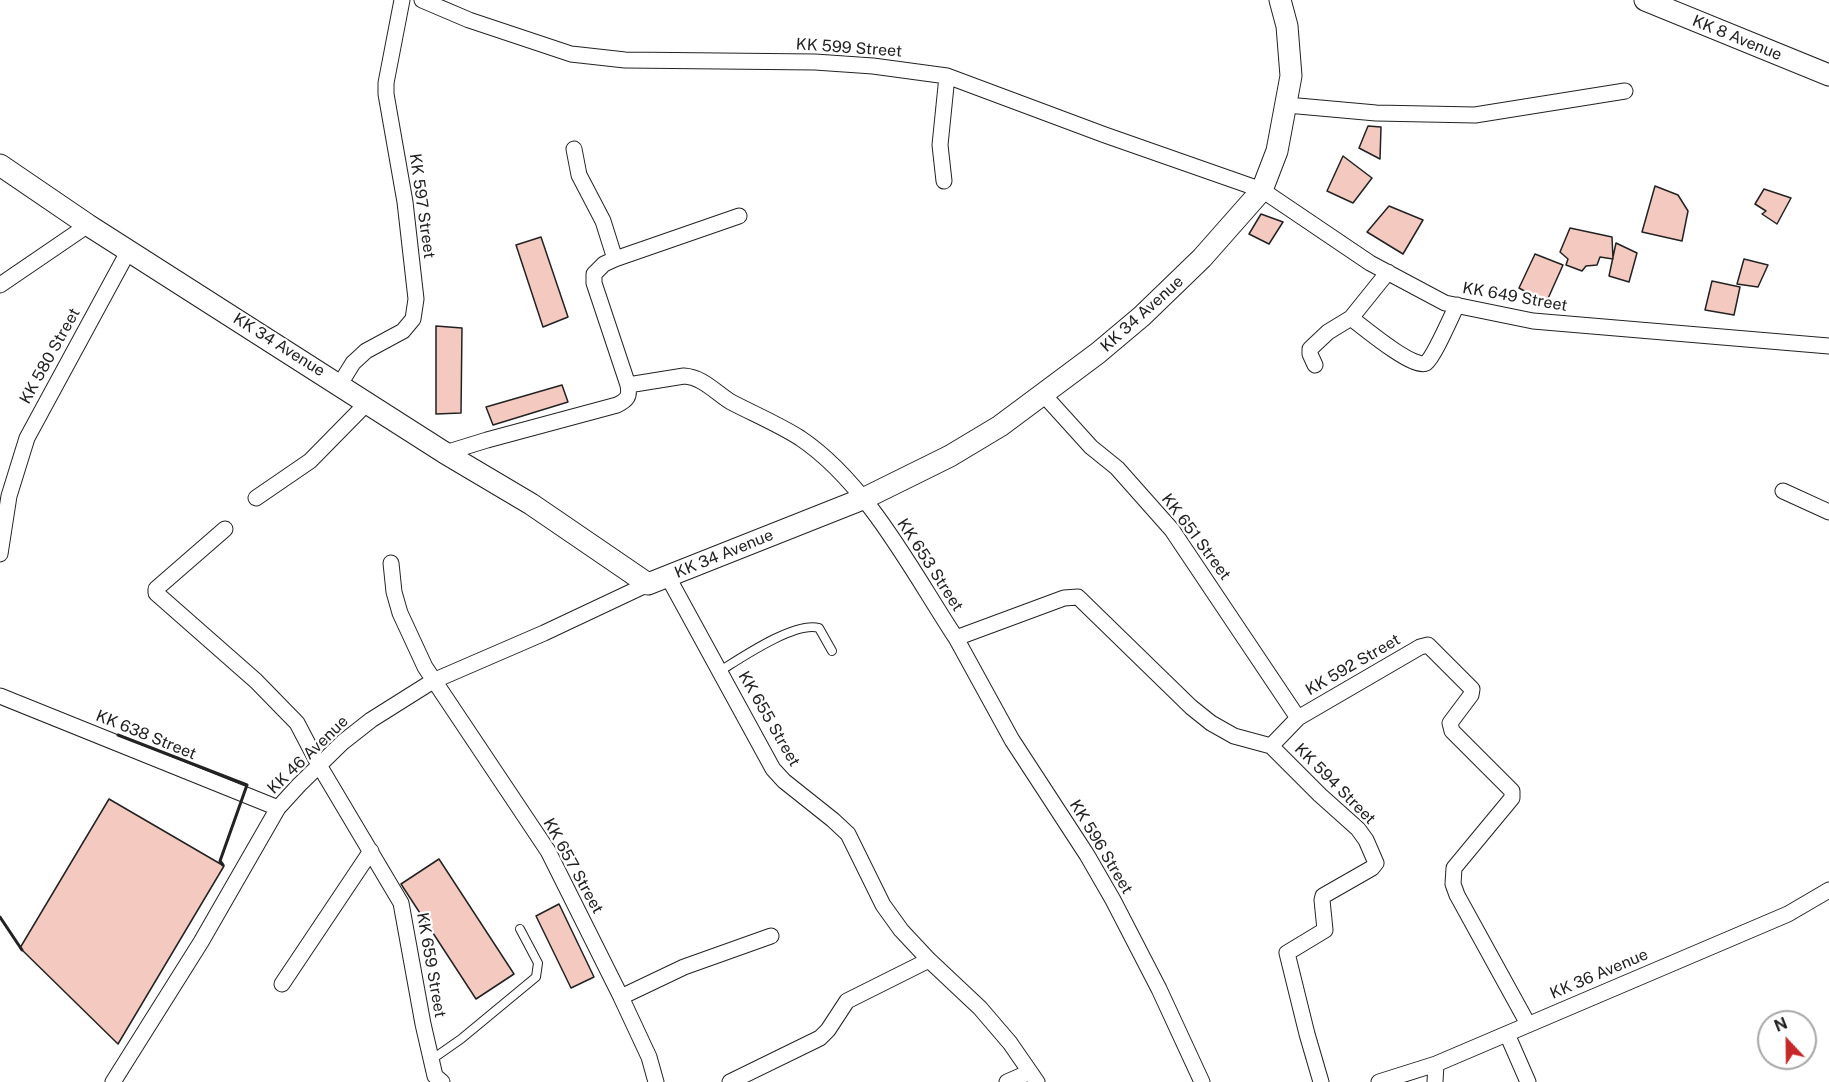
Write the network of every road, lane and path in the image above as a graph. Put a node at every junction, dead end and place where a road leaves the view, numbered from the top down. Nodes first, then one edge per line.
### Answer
1 (402, 0) edge
2 (422, 0) edge
3 (1280, 0) edge
4 (1645, 0) edge
5 (1829, 75) edge
6 (947, 76) junction
7 (1625, 91) dead end
8 (1287, 105) junction
9 (574, 149) dead end
10 (0, 165) edge
11 (944, 181) dead end
12 (1262, 190) junction
13 (739, 216) dead end
14 (88, 225) junction
15 (129, 250) junction
16 (615, 259) junction
17 (1388, 272) junction
18 (0, 285) edge
19 (1457, 305) junction
20 (1351, 318) junction
21 (1829, 346) edge
22 (1315, 365) dead end
23 (340, 384) junction
24 (627, 386) junction
25 (1043, 394) junction
26 (368, 402) junction
27 (446, 453) junction
28 (1784, 491) dead end
29 (256, 498) dead end
30 (865, 498) junction
31 (1829, 512) edge
32 (225, 529) dead end
33 (0, 554) edge
34 (391, 562) dead end
35 (668, 577) junction
36 (648, 584) junction
37 (1073, 597) joint
38 (956, 638) junction
39 (832, 651) dead end
40 (720, 671) junction
41 (433, 681) junction
42 (0, 696) edge
43 (1298, 718) junction
44 (1271, 746) junction
45 (319, 765) junction
46 (278, 808) junction
47 (370, 851) junction
48 (1829, 890) edge
49 (520, 929) dead end
50 (771, 936) dead end
51 (929, 960) junction
52 (282, 984) dead end
53 (621, 997) junction
54 (1528, 1024) junction
55 (1507, 1034) junction
56 (431, 1060) junction
57 (1436, 1064) junction
58 (1034, 1077) edge
59 (435, 1080) edge
60 (113, 1082) edge
61 (656, 1082) edge
62 (730, 1082) edge
63 (1007, 1082) edge
64 (1202, 1082) edge
65 (1321, 1082) edge
66 (1380, 1082) edge
67 (1435, 1082) edge
68 (1528, 1082) edge

1 - 23 street, KK 597 Street
2 - 6 street, KK 599 Street
3 - 8 main road, KK 34 Avenue
4 - 5 main road, KK 8 Avenue
6 - 11 street
6 - 12 street, KK 599 Street
7 - 8 street
8 - 12 main road, KK 34 Avenue
9 - 16 street
10 - 14 main road, KK 34 Avenue
12 - 17 street, KK 649 Street
12 - 25 main road, KK 34 Avenue
13 - 16 street
14 - 15 main road, KK 34 Avenue
14 - 18 street
15 - 23 main road, KK 34 Avenue
15 - 33 street, KK 580 Street
16 - 24 street
17 - 19 street, KK 649 Street
17 - 20 street
19 - 20 street
19 - 21 street, KK 649 Street
20 - 22 street
23 - 26 main road, KK 34 Avenue
24 - 27 street
24 - 30 street, KK 653 Street
25 - 30 main road, KK 34 Avenue
25 - 43 street, KK 651 Street
26 - 27 main road, KK 34 Avenue
26 - 29 street
27 - 36 main road, KK 34 Avenue
28 - 31 street
30 - 35 main road, KK 34 Avenue
30 - 38 street, KK 653 Street
32 - 45 street, KK 659 Street
34 - 41 street, KK 657 Street
35 - 36 main road, KK 34 Avenue
35 - 40 street, KK 655 Street
36 - 41 street, KK 46 Avenue
37 - 38 street, KK 653 Street
37 - 44 street, KK 594 Street
38 - 64 street, KK 596 Street
39 - 40 lane
40 - 51 street, KK 655 Street
41 - 45 street, KK 46 Avenue
41 - 53 street, KK 657 Street
42 - 46 street, KK 638 Street
43 - 44 street, KK 592 Street
43 - 54 street, KK 592 Street
44 - 65 street, KK 594 Street
45 - 46 street, KK 46 Avenue
45 - 47 street, KK 659 Street
46 - 60 street, KK 46 Avenue
47 - 52 street
47 - 56 street, KK 659 Street
48 - 54 street, KK 36 Avenue
49 - 56 lane
50 - 53 street
51 - 58 street, KK 655 Street
51 - 62 street
53 - 61 street, KK 657 Street
54 - 55 street, KK 36 Avenue
55 - 57 street, KK 36 Avenue
55 - 68 street
56 - 59 street, KK 659 Street
57 - 66 street, KK 36 Avenue
57 - 67 street
58 - 63 street

